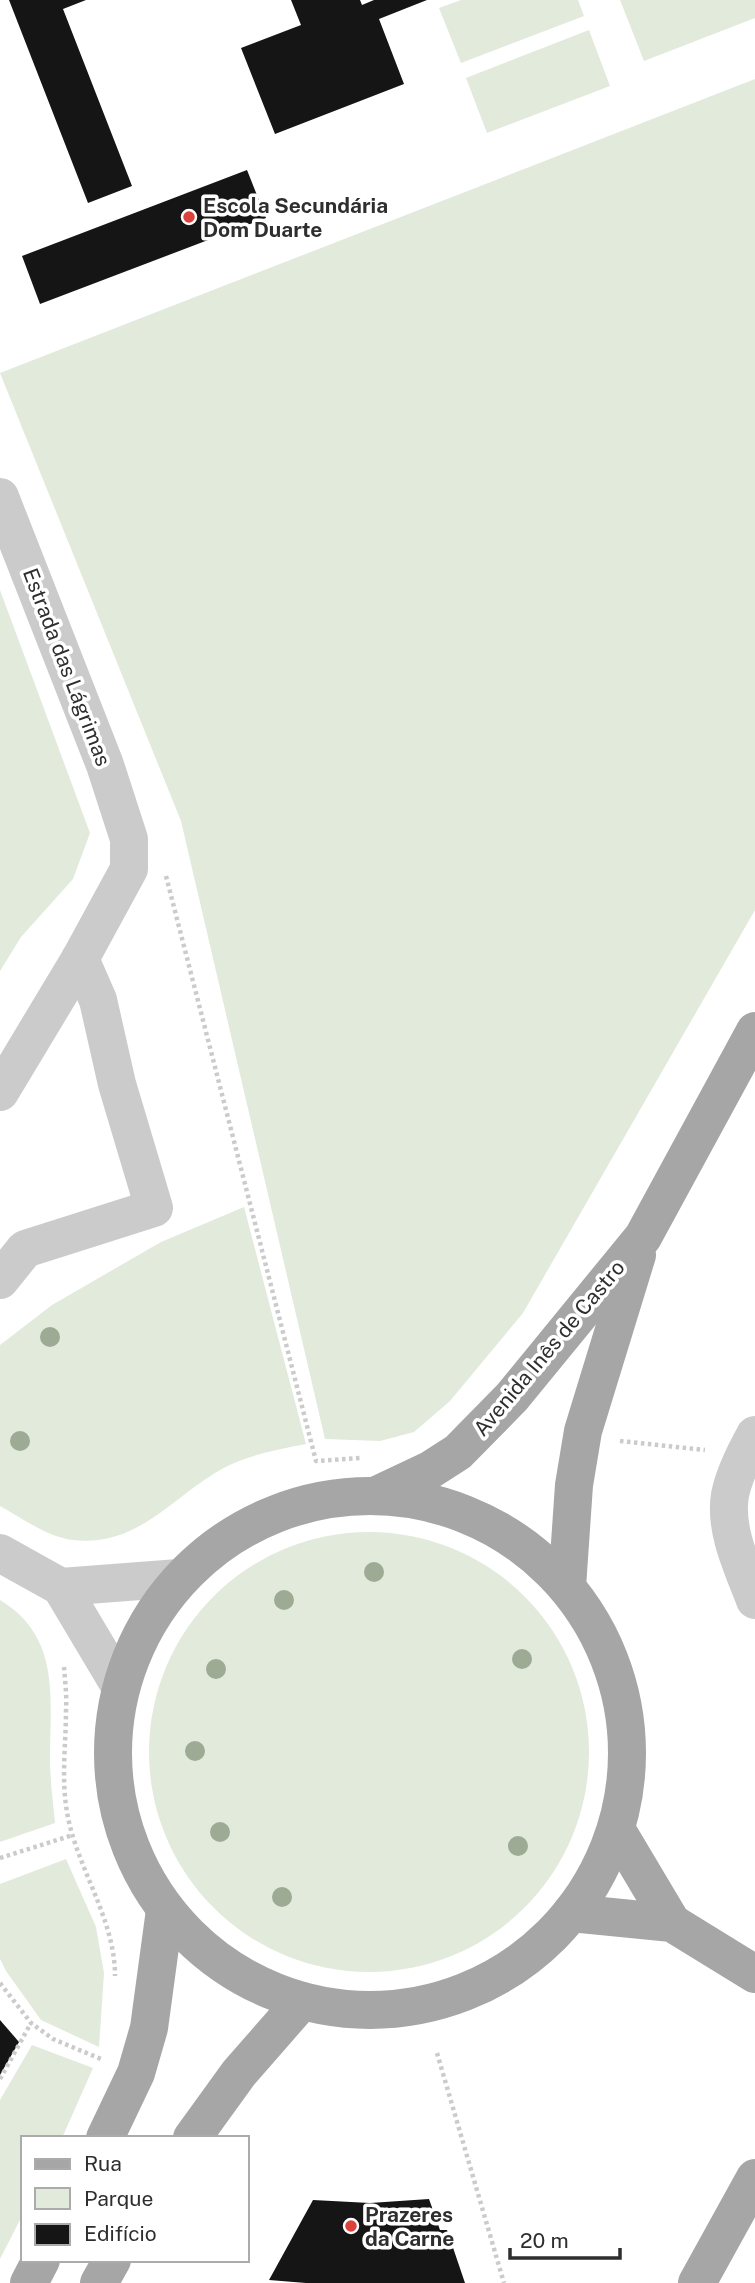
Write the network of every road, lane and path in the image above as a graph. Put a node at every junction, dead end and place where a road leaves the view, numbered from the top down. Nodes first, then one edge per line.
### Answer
1 (0, 497) edge
2 (163, 863) dead end
3 (80, 959) junction
4 (755, 1031) edge
5 (0, 1092) edge
6 (643, 1237) junction
7 (0, 1280) edge
8 (612, 1440) dead end
9 (750, 1445) edge
10 (316, 1461) dead end
11 (377, 1495) junction
12 (0, 1553) edge
13 (179, 1578) junction
14 (61, 1587) junction
15 (567, 1587) junction
16 (753, 1590) edge
17 (62, 1658) dead end
18 (120, 1686) junction
19 (616, 1829) junction
20 (73, 1835) junction
21 (0, 1858) edge
22 (165, 1910) junction
23 (571, 1913) junction
24 (672, 1923) junction
25 (755, 1974) edge
26 (0, 1983) edge
27 (115, 1988) dead end
28 (302, 2001) junction
29 (31, 2024) junction
30 (105, 2047) dead end
31 (438, 2053) dead end
32 (0, 2079) edge
33 (106, 2136) edge
34 (193, 2136) edge
35 (755, 2178) edge
36 (40, 2262) edge
37 (111, 2262) edge
38 (29, 2283) edge
39 (99, 2283) edge
40 (504, 2283) edge
41 (697, 2283) edge

1 - 3 street, Estrada das Lágrimas
2 - 10 path
3 - 5 street
3 - 7 street
4 - 6 main road, Avenida Inês de Castro
6 - 11 main road, Avenida Inês de Castro
6 - 15 main road, Avenida Inês de Castro
8 - 9 path
9 - 16 street
11 - 13 main road
11 - 15 main road
12 - 14 street
13 - 14 street
13 - 18 main road
14 - 18 street
15 - 19 main road
17 - 20 path
18 - 22 main road
19 - 23 main road
19 - 24 main road
20 - 21 path
20 - 27 path
22 - 28 main road
22 - 33 main road
23 - 24 main road
23 - 28 main road
24 - 25 main road
26 - 29 path
28 - 34 main road
29 - 30 path
29 - 32 path
31 - 40 path
35 - 41 main road
36 - 38 main road
37 - 39 main road

